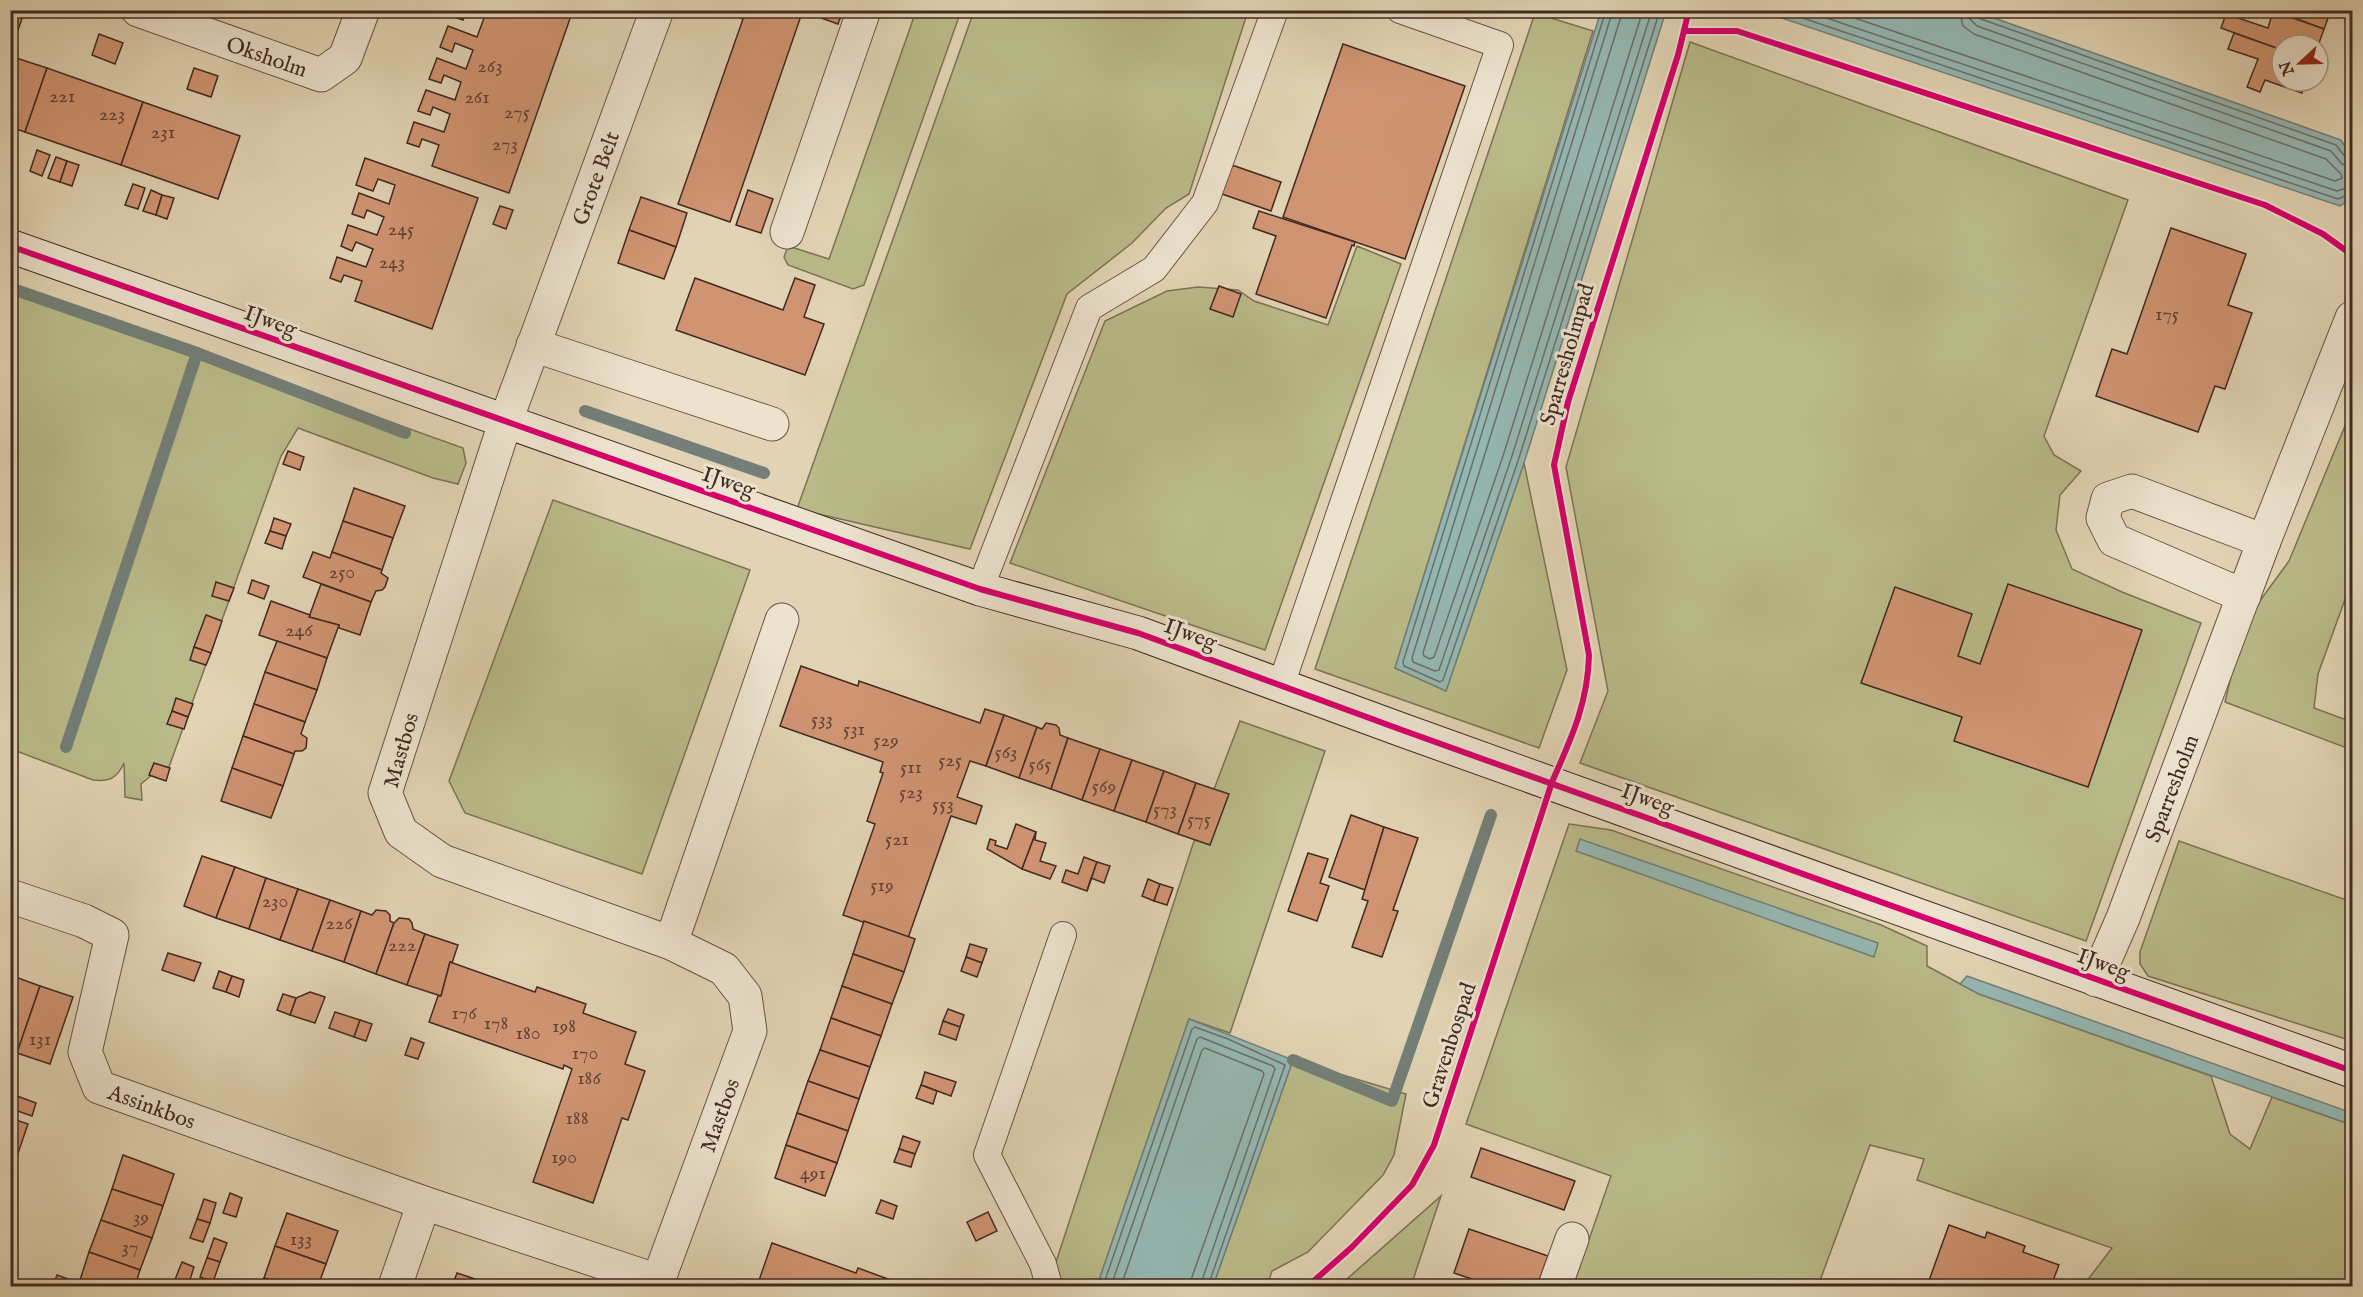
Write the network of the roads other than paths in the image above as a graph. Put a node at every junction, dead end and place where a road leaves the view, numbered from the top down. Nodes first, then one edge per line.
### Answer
1 (138, 10) edge
2 (363, 10) edge
3 (657, 10) edge
4 (864, 10) edge
5 (1275, 10) edge
6 (1400, 10) edge
7 (787, 232) dead end
8 (10, 246) edge
9 (2352, 318) edge
10 (533, 345) junction
11 (505, 423) junction
12 (772, 424) dead end
13 (2264, 541) junction
14 (980, 590) junction
15 (2244, 596) junction
16 (782, 620) dead end
17 (1281, 685) junction
18 (10, 896) edge
19 (1063, 935) dead end
20 (671, 943) junction
21 (2096, 980) junction
22 (2352, 1071) edge
23 (424, 1203) junction
24 (1572, 1239) dead end
25 (659, 1284) edge
26 (395, 1287) edge
27 (1048, 1287) edge
28 (1555, 1287) edge

1 - 2 street, Oksholm
3 - 10 street, Grote Belt
4 - 7 street
5 - 14 lane
6 - 17 lane
8 - 11 street, IJweg
9 - 13 street, Sparresholm
10 - 11 street, Grote Belt
10 - 12 street
11 - 14 street, IJweg
11 - 20 street, Mastbos
13 - 15 street, Sparresholm
13 - 15 street
14 - 17 street, IJweg
15 - 21 street, Sparresholm
16 - 20 street
17 - 21 street, IJweg
18 - 23 street, Assinkbos
19 - 27 lane
20 - 25 street, Mastbos
21 - 22 street, IJweg
23 - 25 street, Assinkbos
23 - 26 street
24 - 28 street

